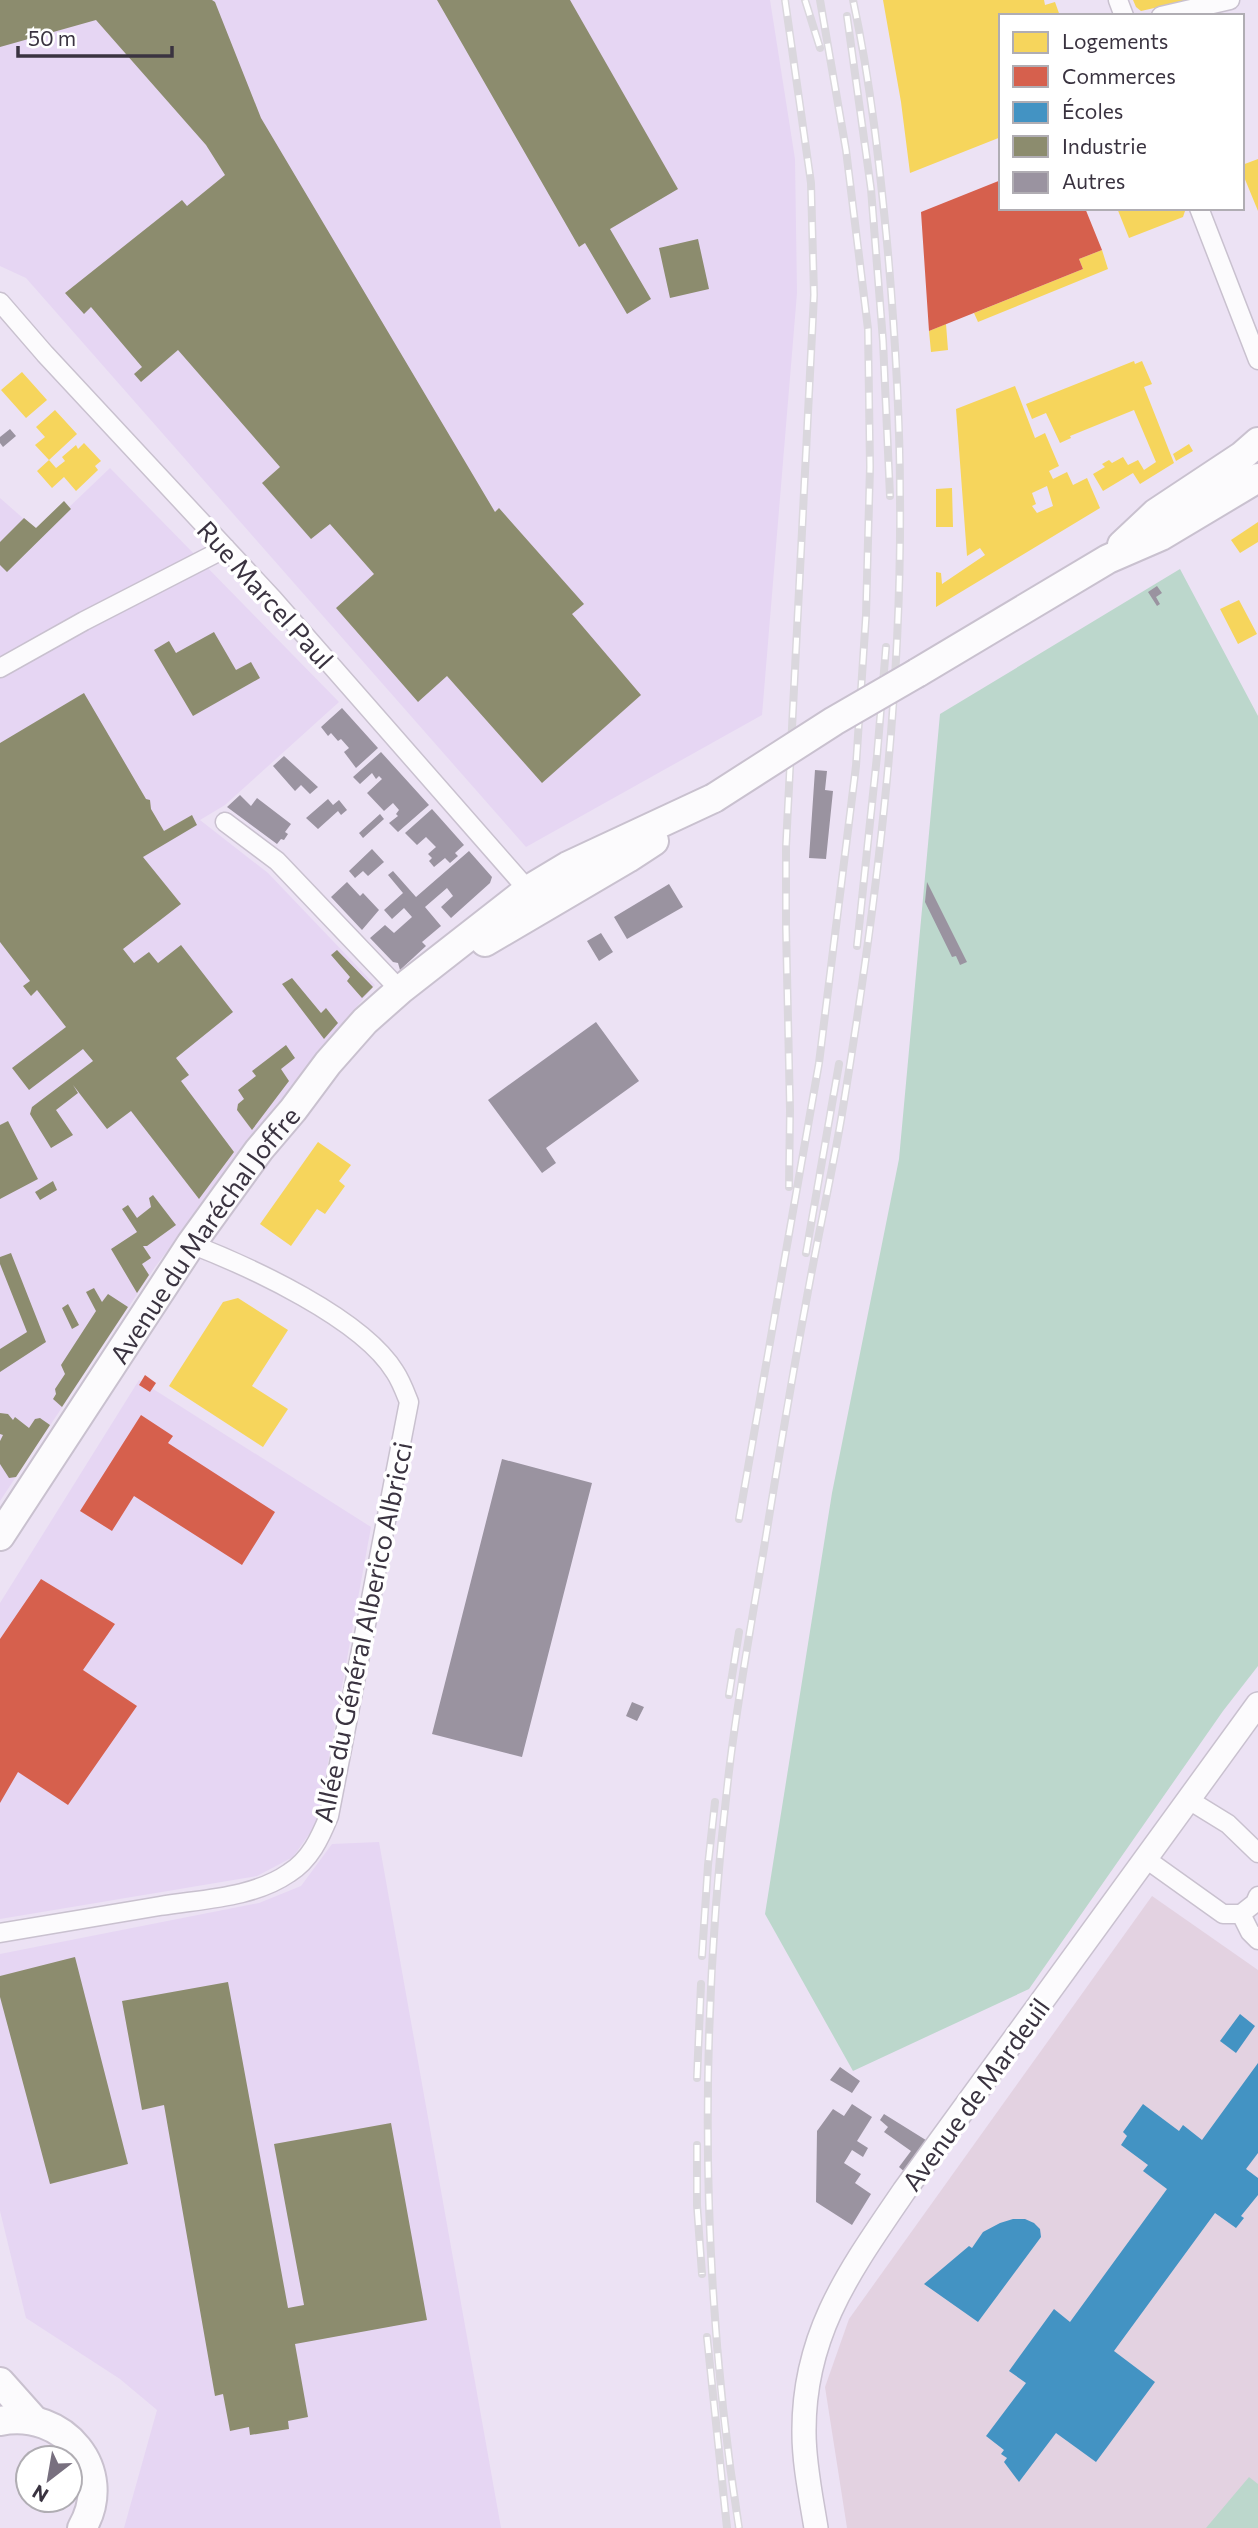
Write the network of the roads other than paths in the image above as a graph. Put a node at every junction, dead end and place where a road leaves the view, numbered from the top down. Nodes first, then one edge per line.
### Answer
1 (1230, 0) edge
2 (1170, 14) edge
3 (1200, 210) edge
4 (0, 302) edge
5 (1258, 360) edge
6 (1258, 442) edge
7 (1258, 478) edge
8 (226, 548) junction
9 (1108, 559) junction
10 (3, 664) edge
11 (714, 798) junction
12 (225, 822) dead end
13 (528, 890) junction
14 (440, 960) junction
15 (400, 990) junction
16 (191, 1244) junction
17 (0, 1536) edge
18 (1258, 1704) edge
19 (1189, 1800) junction
20 (1258, 1853) edge
21 (1146, 1858) junction
22 (1258, 1896) edge
23 (1241, 1914) junction
24 (0, 1933) edge
25 (1258, 1940) edge
26 (0, 2382) edge
27 (33, 2419) junction
28 (0, 2421) edge
29 (82, 2528) edge
30 (816, 2528) edge

1 - 2 street
3 - 5 street
4 - 8 street, Rue Marcel Paul
6 - 9 main road
7 - 9 main road
8 - 10 street
8 - 13 street, Rue Marcel Paul
9 - 11 main road, bridge
11 - 13 main road, Avenue du Maréchal Joffre
11 - 14 main road, Avenue du Maréchal Joffre
12 - 15 street
13 - 14 main road, Avenue du Maréchal Joffre
14 - 15 main road, Avenue du Maréchal Joffre
15 - 16 main road, Avenue du Maréchal Joffre
16 - 17 main road, Avenue du Maréchal Joffre
16 - 24 street, Allée du Général Alberico Albricci
18 - 19 street, Avenue de Mardeuil
19 - 20 street
19 - 21 street, Avenue de Mardeuil
21 - 23 street
21 - 30 street, Avenue de Mardeuil
22 - 23 street
23 - 25 street
26 - 27 main road
27 - 28 main road
27 - 29 main road

